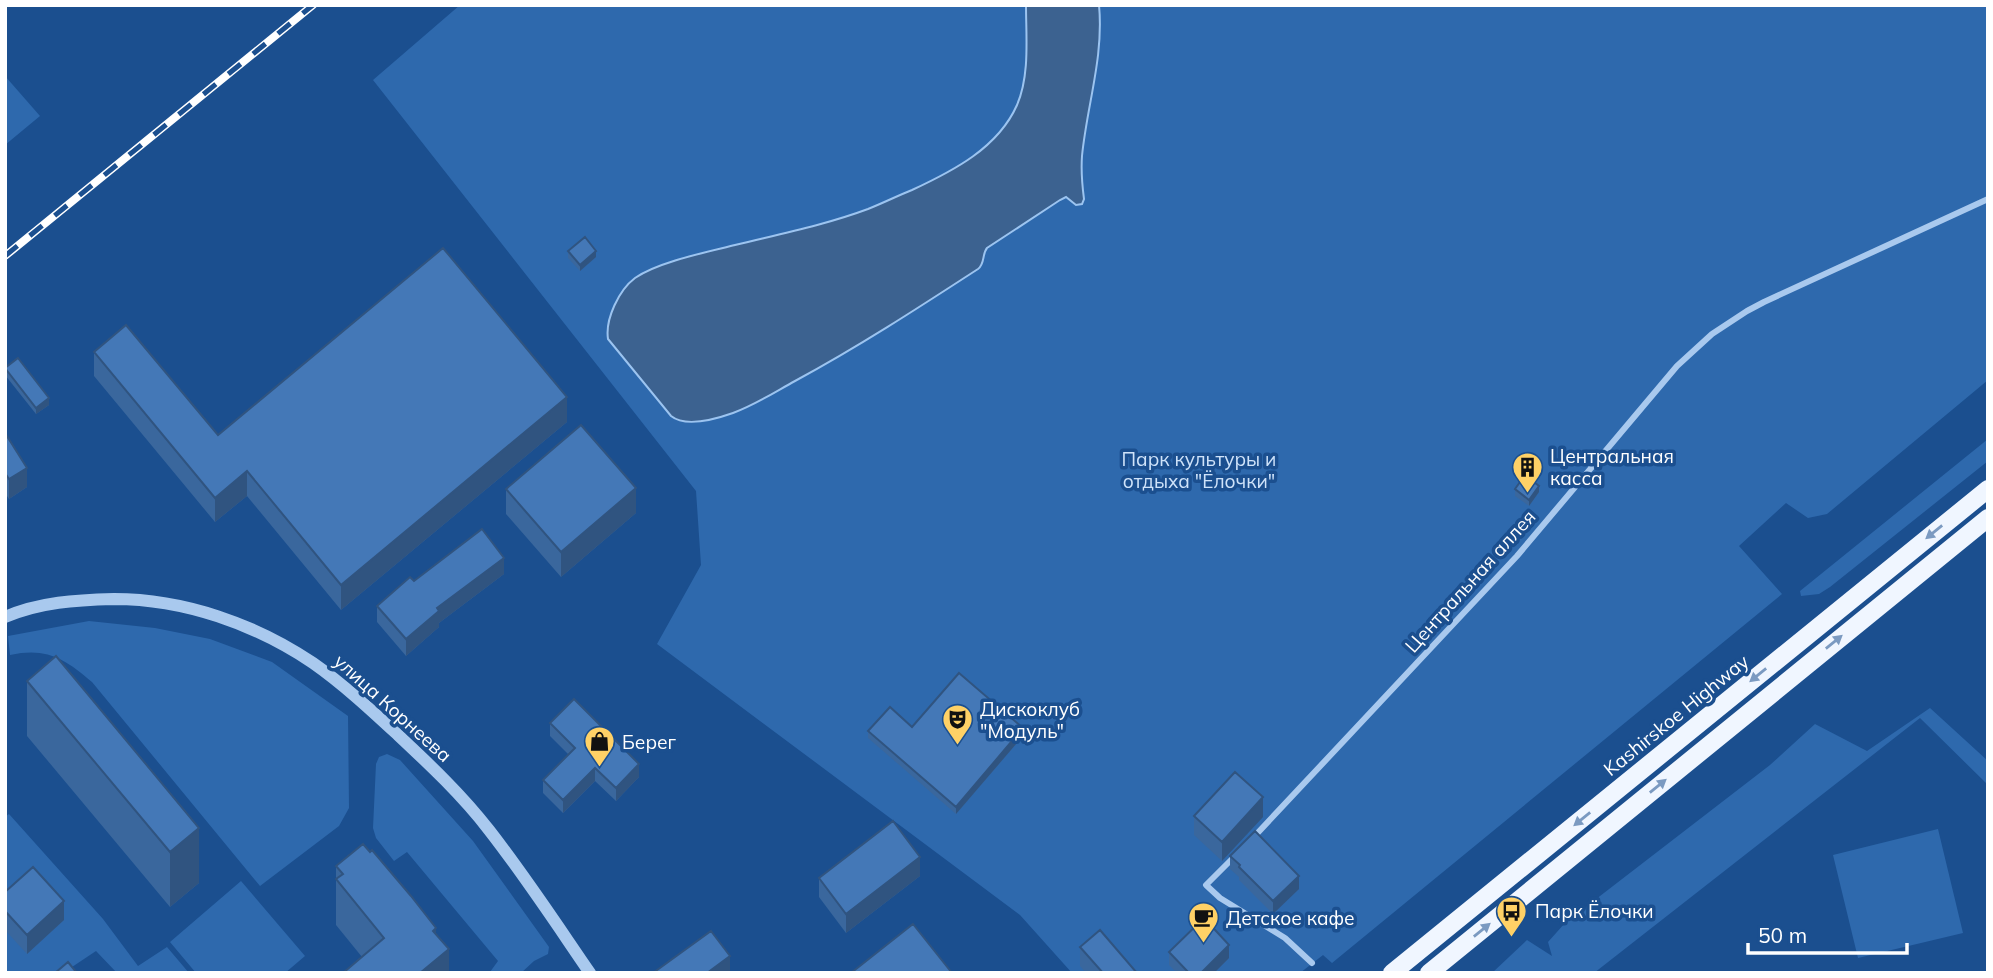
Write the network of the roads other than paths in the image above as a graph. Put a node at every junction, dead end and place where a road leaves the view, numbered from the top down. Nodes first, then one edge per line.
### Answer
1 (1988, 199) edge
2 (1988, 489) edge
3 (1988, 518) edge
4 (5, 617) edge
5 (1312, 964) dead end
6 (590, 973) edge
7 (1392, 973) edge
8 (1429, 973) edge

1 - 5 street, Центральная аллея
2 -> 7 main road, Kashirskoe Highway
8 -> 3 main road
4 - 6 street, улица Корнеева

